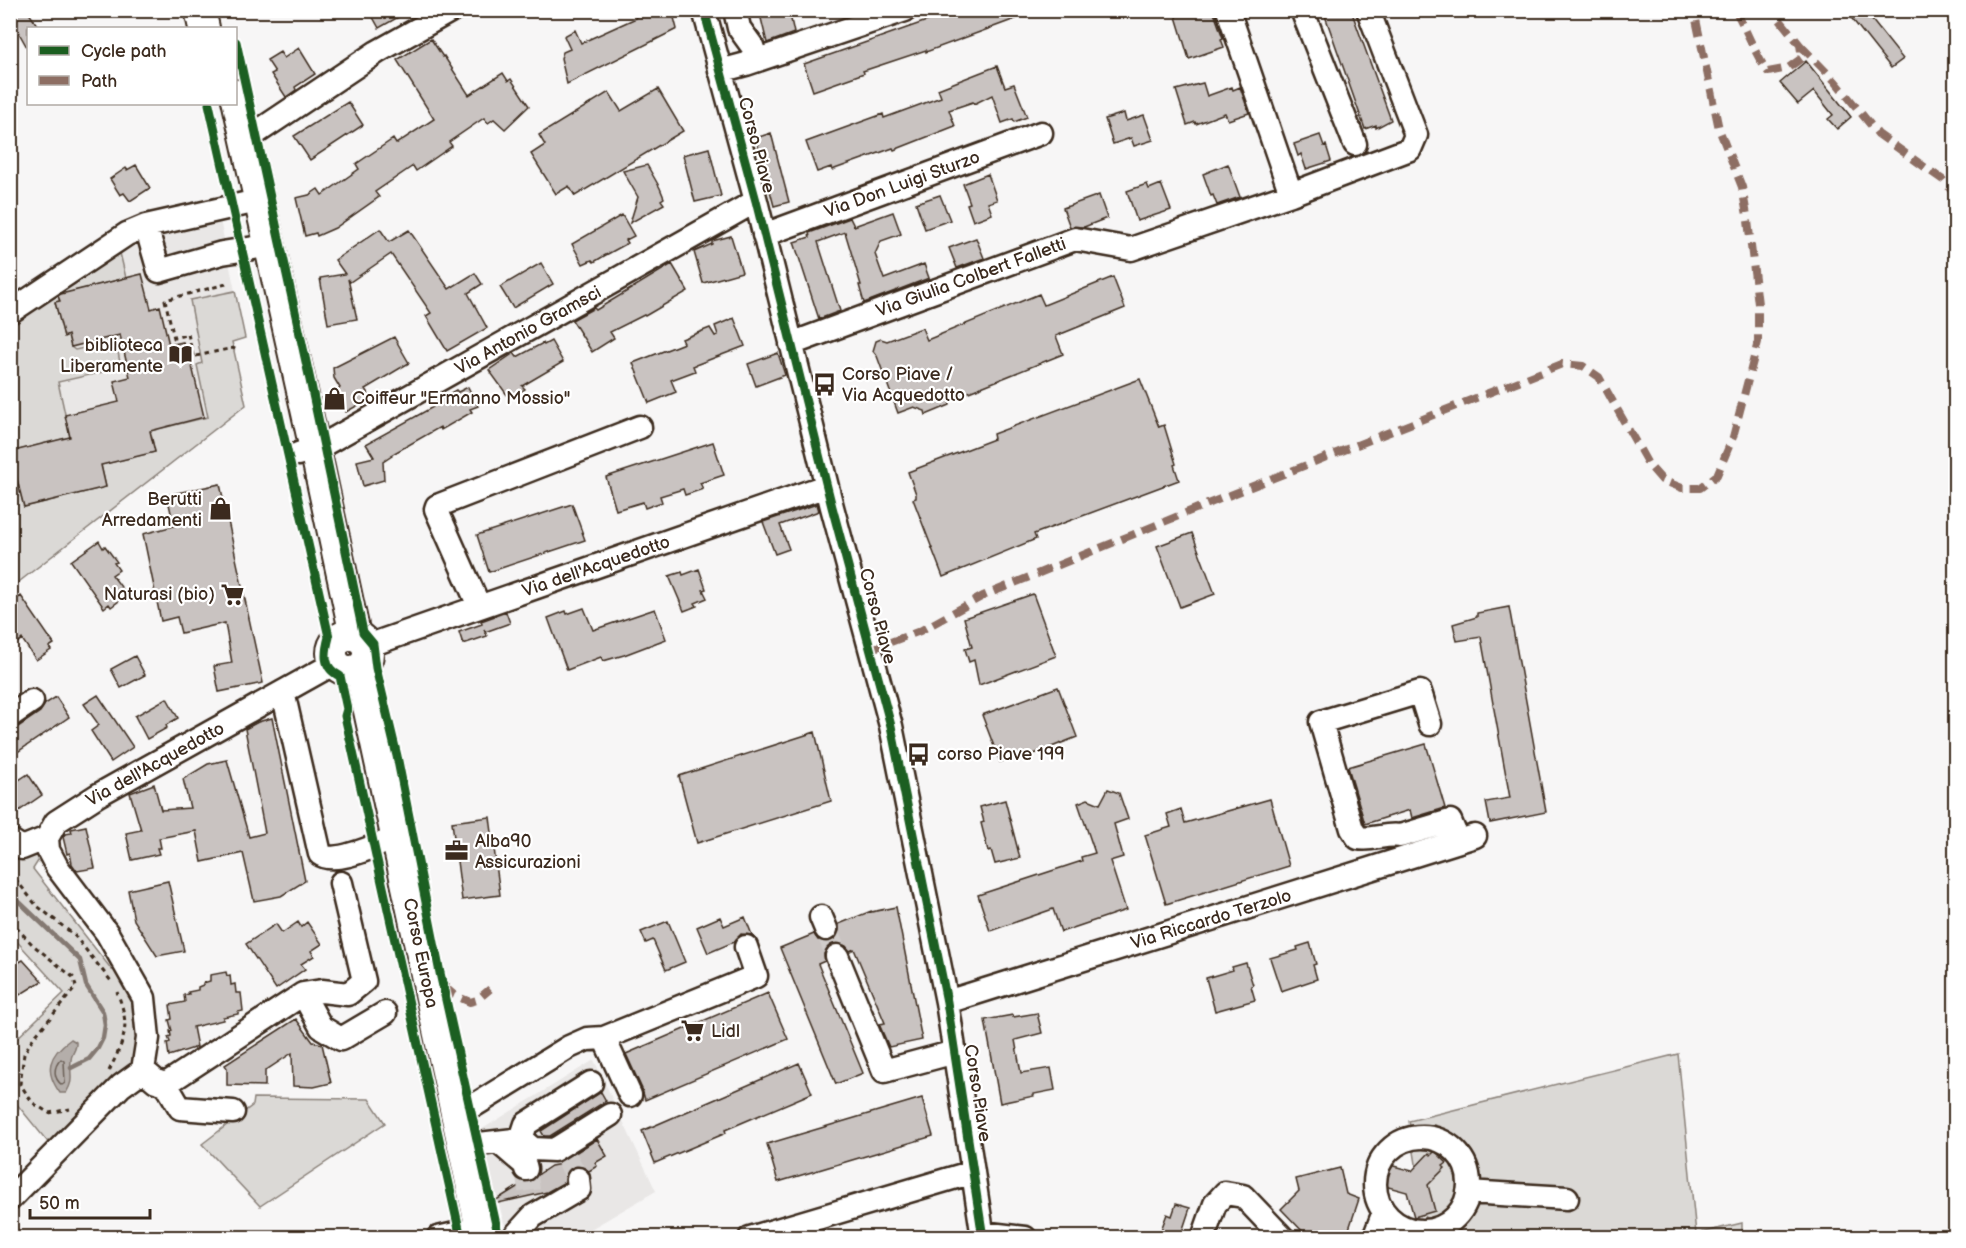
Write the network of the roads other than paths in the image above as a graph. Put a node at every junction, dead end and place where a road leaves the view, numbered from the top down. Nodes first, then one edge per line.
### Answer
1 (200, 10) edge
2 (218, 10) edge
3 (452, 10) edge
4 (704, 10) edge
5 (735, 10) edge
6 (905, 10) edge
7 (1228, 10) edge
8 (1302, 10) edge
9 (1368, 10) edge
10 (204, 27) edge
11 (221, 27) edge
12 (757, 60) junction
13 (720, 71) junction
14 (237, 100) edge
15 (222, 105) edge
16 (1041, 133) dead end
17 (246, 141) junction
18 (1355, 144) dead end
19 (1291, 194) junction
20 (756, 201) junction
21 (244, 204) junction
22 (146, 226) junction
23 (764, 236) junction
24 (254, 248) junction
25 (10, 312) edge
26 (791, 344) junction
27 (640, 427) dead end
28 (307, 452) junction
29 (826, 486) junction
30 (479, 606) junction
31 (351, 655) junction
32 (284, 693) junction
33 (32, 701) dead end
34 (10, 716) edge
35 (1430, 724) dead end
36 (46, 838) junction
37 (10, 840) edge
38 (383, 843) junction
39 (341, 883) dead end
40 (746, 947) dead end
41 (837, 956) tunnel mouth
42 (303, 994) junction
43 (947, 1002) junction
44 (385, 1013) dead end
45 (604, 1038) junction
46 (955, 1052) junction
47 (143, 1070) junction
48 (591, 1083) dead end
49 (166, 1084) junction
50 (630, 1095) dead end
51 (233, 1112) dead end
52 (610, 1115) dead end
53 (457, 1116) junction
54 (521, 1139) junction
55 (498, 1142) junction
56 (462, 1146) junction
57 (526, 1169) tunnel mouth
58 (973, 1172) junction
59 (578, 1179) dead end
60 (1468, 1192) junction
61 (1567, 1198) dead end
62 (10, 1199) edge
63 (1384, 1212) junction
64 (474, 1235) edge
65 (983, 1235) edge
66 (438, 1238) edge
67 (513, 1238) edge
68 (750, 1238) edge
69 (1025, 1238) edge
70 (1203, 1238) edge
71 (1282, 1238) edge
72 (1374, 1238) edge

1 - 10 main road
2 - 11 main road
3 - 17 street
4 - 13 street, Corso Piave
5 - 12 street
6 - 12 street
7 - 19 street
8 - 18 street
9 - 19 street, Via Giulia Colbert Falletti
12 - 13 street
13 - 20 street, Corso Piave
14 - 17 main road, Corso Europa
15 - 21 main road, Corso Europa
16 - 23 street, Via Don Luigi Sturzo
17 - 28 main road, Corso Europa
19 - 26 street, Via Giulia Colbert Falletti
20 - 23 street, Corso Piave
20 - 28 street, Via Antonio Gramsci
21 - 22 street
21 - 24 main road, Corso Europa
22 - 24 street
22 - 25 street
23 - 26 street, Corso Piave
24 - 28 main road, Corso Europa
26 - 29 street, Corso Piave
27 - 30 street
28 - 31 main road, Corso Europa
29 - 30 street, Via dell'Acquedotto
29 - 43 street, Corso Piave
30 - 31 street, Via dell'Acquedotto
31 - 32 street, Via dell'Acquedotto
31 - 38 main road, Corso Europa
31 - 53 main road, Corso Europa
32 - 36 street, Via dell'Acquedotto
32 - 38 street
33 - 34 street
35 - 43 street, Via Riccardo Terzolo
36 - 37 street
36 - 47 street
38 - 64 main road, Corso Europa
39 - 42 street
40 - 45 street
41 - 46 street
42 - 44 street
42 - 49 street
43 - 46 street, Corso Piave
45 - 50 street
45 - 53 street
46 - 58 street, Corso Piave
47 - 49 street
47 - 62 street
48 - 54 street
49 - 51 street
52 - 54 street
53 - 56 main road, Corso Europa
54 - 55 street
55 - 56 street
55 - 57 street
56 - 64 main road, Corso Europa
58 - 65 street, Corso Piave
58 - 68 street
59 - 67 street
60 - 61 street
60 - 63 street
60 - 63 street
63 - 72 street
64 - 66 street
65 - 69 street
70 - 71 street

